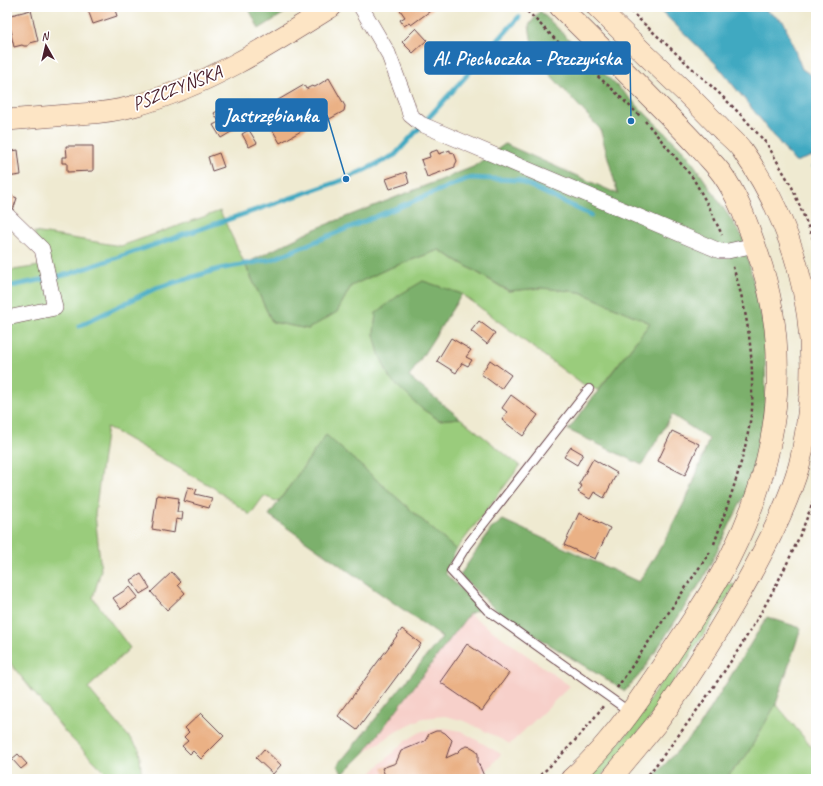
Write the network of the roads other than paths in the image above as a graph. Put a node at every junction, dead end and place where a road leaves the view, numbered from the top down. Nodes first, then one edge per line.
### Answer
1 (331, 7) edge
2 (361, 7) edge
3 (560, 7) edge
4 (597, 7) edge
5 (7, 120) edge
6 (7, 215) edge
7 (754, 245) junction
8 (7, 318) edge
9 (812, 319) edge
10 (589, 389) dead end
11 (630, 713) junction
12 (571, 779) edge
13 (611, 779) edge

1 - 5 main road, PSZCZYŃSKA
2 - 7 street
3 - 7 main road
4 - 9 main road
6 - 8 street
7 - 11 main road
9 - 13 main road
10 - 11 lane
11 - 12 main road

